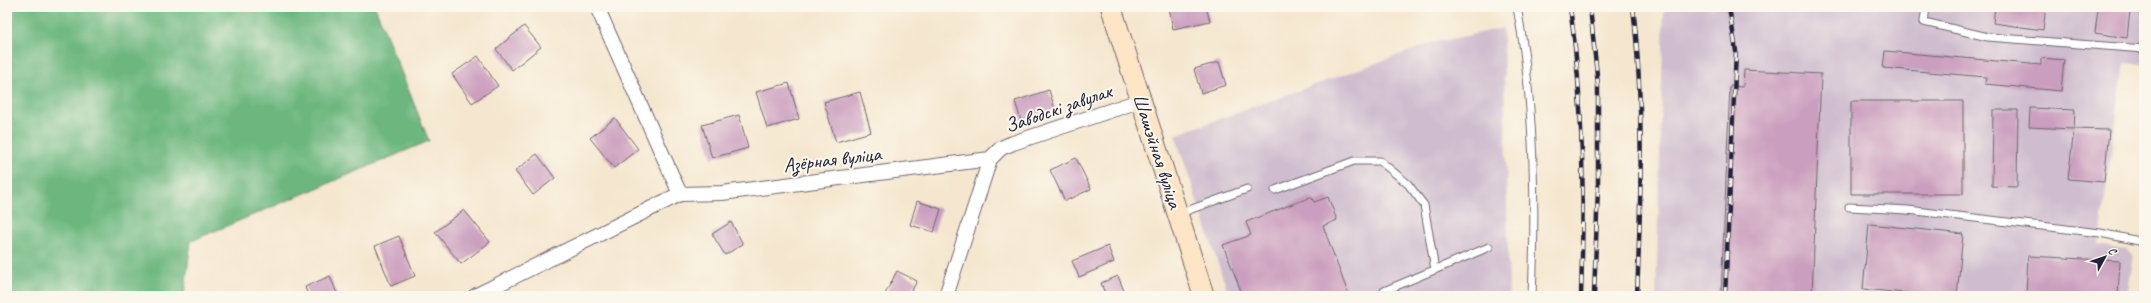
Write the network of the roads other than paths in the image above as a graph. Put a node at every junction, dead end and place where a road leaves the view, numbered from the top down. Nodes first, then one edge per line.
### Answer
1 (597, 7) edge
2 (1111, 7) edge
3 (1517, 7) edge
4 (1926, 7) edge
5 (2144, 49) edge
6 (1142, 100) junction
7 (990, 159) junction
8 (1247, 189) dead end
9 (1275, 190) dead end
10 (680, 194) junction
11 (1849, 207) dead end
12 (1178, 214) junction
13 (2144, 242) edge
14 (1489, 247) dead end
15 (1435, 270) junction
16 (475, 296) edge
17 (946, 296) edge
18 (1204, 296) edge
19 (1384, 296) edge
20 (1532, 296) edge

1 - 10 street
2 - 6 main road, Шашэйная вуліца
3 - 20 lane
4 - 5 lane
6 - 7 street, Заводскі завулак
6 - 12 main road, Шашэйная вуліца
7 - 10 street, Азёрная вуліца
7 - 17 street, Заводскі завулак
8 - 12 lane
9 - 15 lane
10 - 16 street, Азёрная вуліца
11 - 13 lane
12 - 18 main road, Шашэйная вуліца
14 - 15 lane
15 - 19 lane

